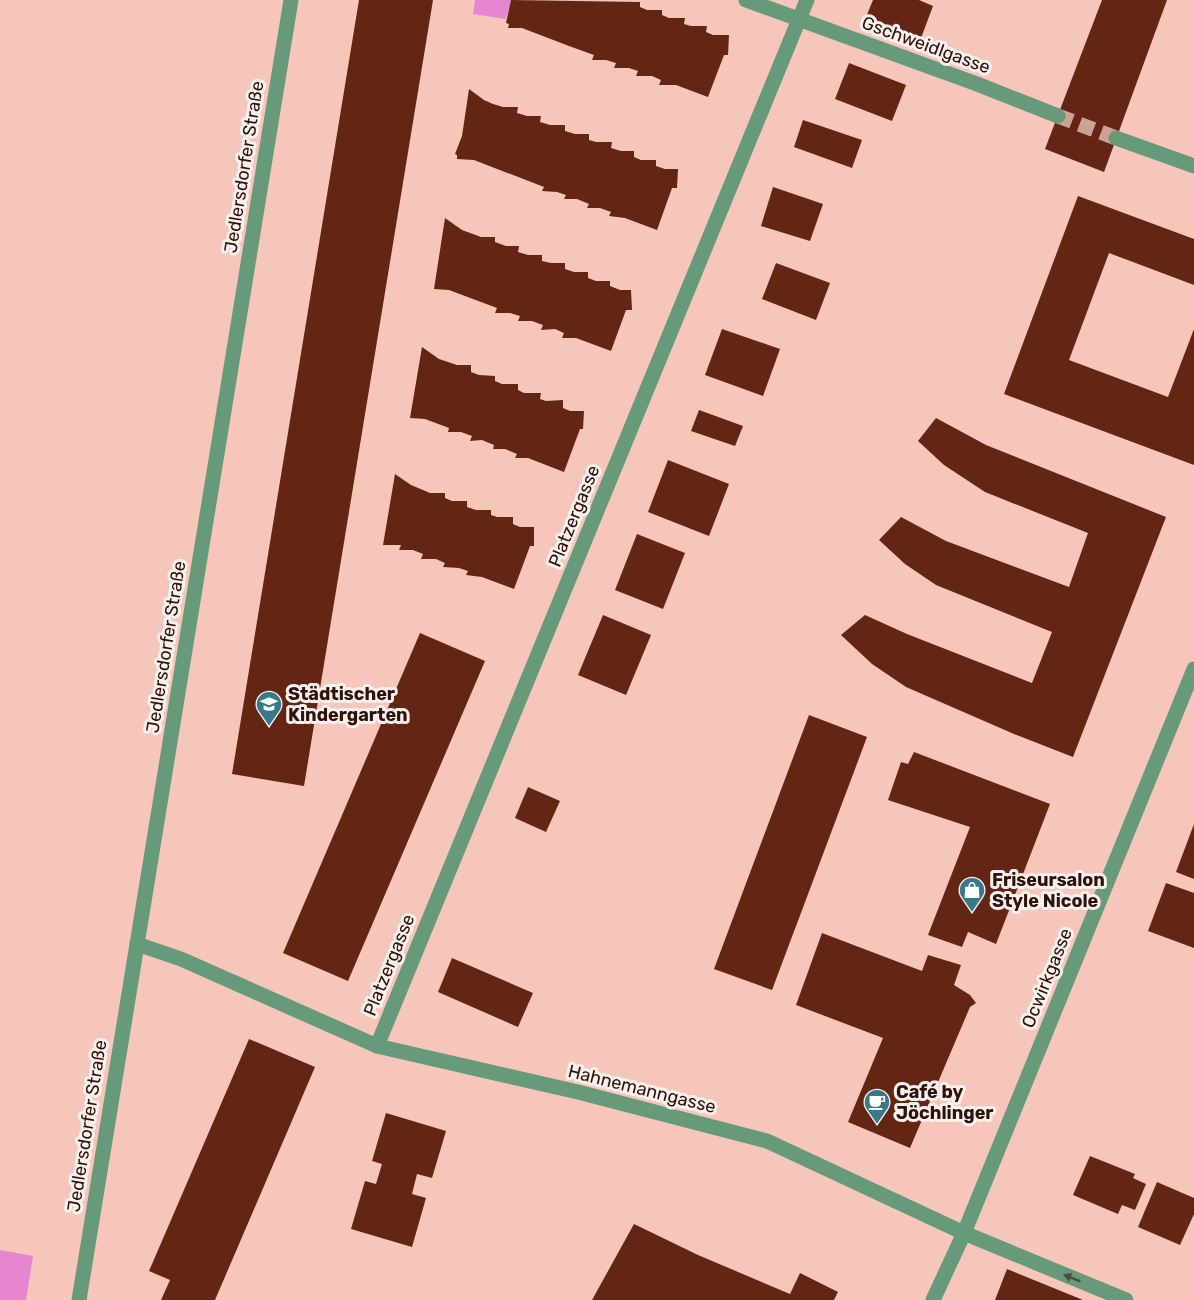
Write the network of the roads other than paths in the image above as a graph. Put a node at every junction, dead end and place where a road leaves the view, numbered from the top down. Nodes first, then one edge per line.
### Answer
1 (291, 0) edge
2 (746, 0) edge
3 (807, 0) edge
4 (799, 20) junction
5 (1058, 116) tunnel mouth
6 (1116, 138) tunnel mouth
7 (1194, 166) edge
8 (1194, 669) edge
9 (137, 944) junction
10 (377, 1046) junction
11 (964, 1233) junction
12 (79, 1300) edge
13 (933, 1300) edge
14 (1126, 1300) edge

1 - 9 street, Jedlersdorfer Straße
2 - 4 street, Gschweidlgasse
3 - 4 street, Platzergasse
4 - 5 street, Gschweidlgasse
4 - 10 street, Platzergasse
6 - 7 street
8 - 11 street, Ocwirkgasse
9 - 10 street, Hahnemanngasse
9 - 12 street, Jedlersdorfer Straße
10 - 11 street, Hahnemanngasse
11 - 13 street, Ocwirkgasse
14 -> 11 street, Hahnemanngasse

